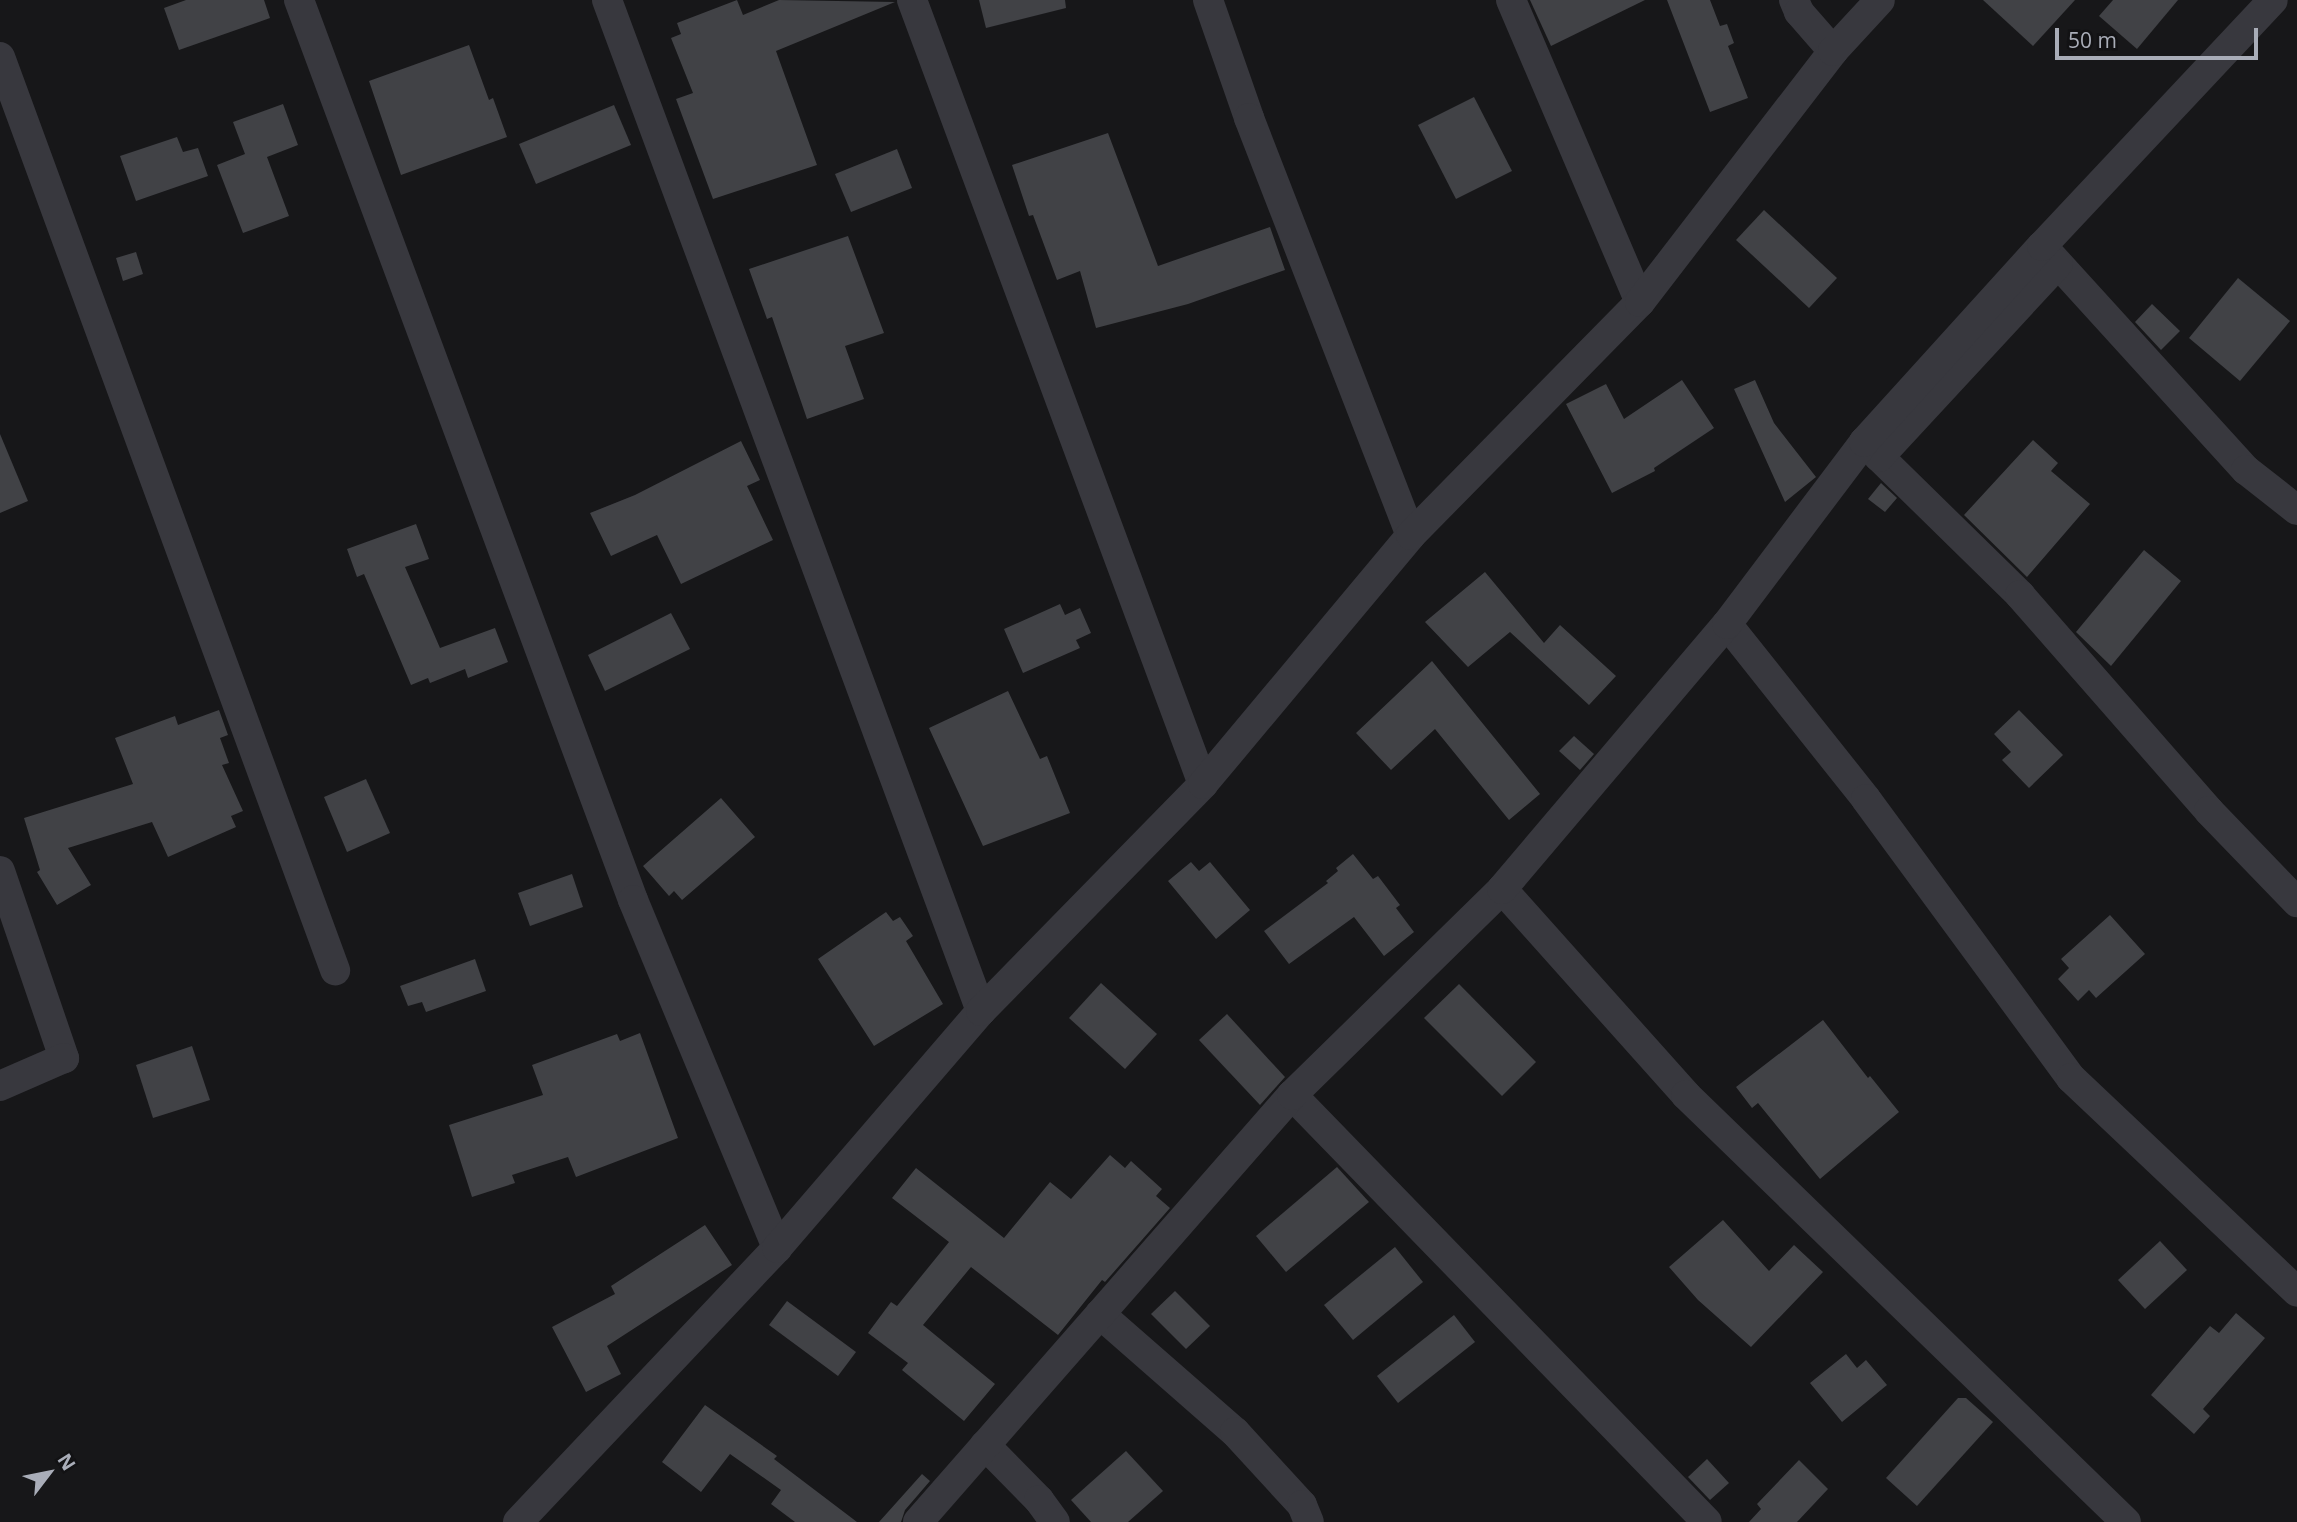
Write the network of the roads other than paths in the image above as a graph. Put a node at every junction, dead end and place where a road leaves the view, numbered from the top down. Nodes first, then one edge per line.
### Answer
1 (299, 0) edge
2 (607, 0) edge
3 (912, 0) edge
4 (1208, 0) edge
5 (1511, 0) edge
6 (1794, 0) edge
7 (1880, 0) edge
8 (2273, 0) edge
9 (1833, 51) junction
10 (0, 57) edge
11 (2050, 255) junction
12 (1640, 302) junction
13 (1871, 450) junction
14 (2297, 510) edge
15 (1411, 535) junction
16 (1727, 624) junction
17 (1203, 784) junction
18 (0, 871) edge
19 (1502, 889) junction
20 (2297, 902) edge
21 (335, 970) dead end
22 (981, 1011) junction
23 (0, 1086) edge
24 (1292, 1095) junction
25 (777, 1248) junction
26 (2297, 1292) edge
27 (1100, 1314) junction
28 (985, 1445) junction
29 (519, 1522) edge
30 (918, 1522) edge
31 (1055, 1522) edge
32 (1309, 1522) edge
33 (1707, 1522) edge
34 (2126, 1522) edge

1 - 25 street
2 - 22 street
3 - 17 street
4 - 15 street
5 - 12 street
6 - 9 street
7 - 9 street
8 - 11 street
9 - 12 street
10 - 21 street
11 - 13 street
11 - 14 street
12 - 15 street
13 - 16 street
13 - 20 street
15 - 17 street
16 - 19 street
16 - 26 street
17 - 22 street
18 - 23 street
19 - 24 street
19 - 34 street
22 - 25 street
24 - 27 street
24 - 33 street
25 - 29 street
27 - 28 street
27 - 32 street
28 - 30 street
28 - 31 street

